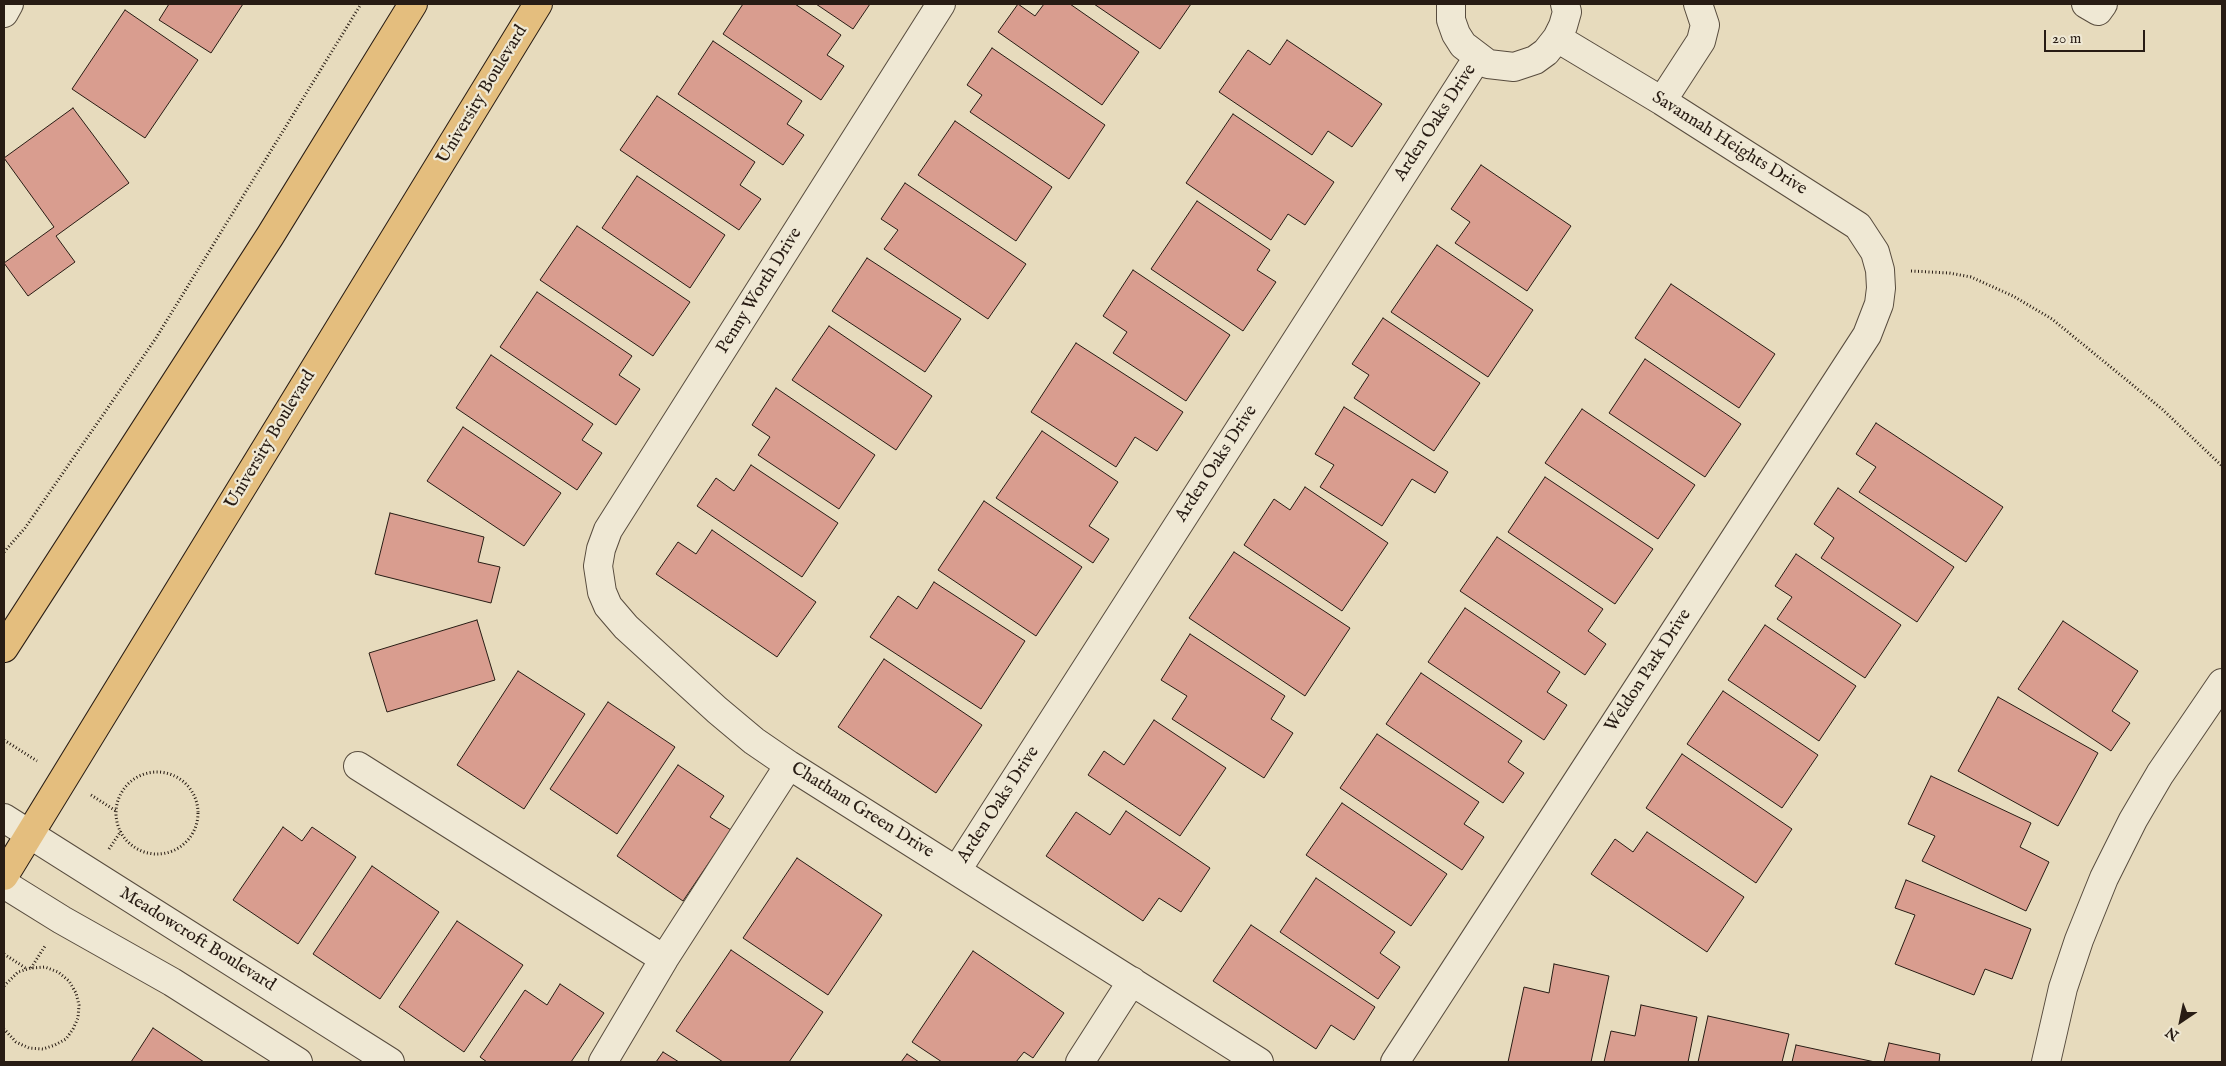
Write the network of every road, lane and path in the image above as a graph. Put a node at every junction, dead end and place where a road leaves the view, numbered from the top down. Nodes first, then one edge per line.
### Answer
1 (9, 4) edge
2 (361, 4) edge
3 (413, 4) edge
4 (538, 4) edge
5 (942, 4) edge
6 (1451, 4) edge
7 (1566, 4) edge
8 (1698, 4) edge
9 (2086, 4) edge
10 (2103, 4) edge
11 (4, 12) edge
12 (1557, 38) junction
13 (1478, 57) junction
14 (1662, 101) junction
15 (1880, 270) junction
16 (2222, 466) edge
17 (4, 552) edge
18 (600, 585) joint
19 (4, 648) edge
20 (2222, 683) edge
21 (789, 764) junction
22 (358, 766) dead end
23 (126, 786) joint
24 (4, 818) edge
25 (30, 834) junction
26 (957, 870) junction
27 (4, 876) edge
28 (4, 884) edge
29 (4, 954) edge
30 (664, 959) junction
31 (28, 969) junction
32 (1132, 981) junction
33 (4, 986) edge
34 (4, 1030) edge
35 (298, 1062) edge
36 (390, 1062) edge
37 (603, 1062) edge
38 (1080, 1062) edge
39 (1259, 1062) edge
40 (1394, 1062) edge
41 (2046, 1062) edge

1 - 11 street
2 - 17 path
3 - 19 main road
4 - 25 main road, University Boulevard
5 - 18 street, Penny Worth Drive
6 - 13 street
7 - 12 street
8 - 14 street
9 - 10 street
12 - 13 street
12 - 14 street, Savannah Heights Drive
13 - 26 street, Arden Oaks Drive
14 - 15 street, Savannah Heights Drive
15 - 16 path
15 - 40 street, Weldon Park Drive
18 - 21 street, Chatham Green Drive
20 - 41 street
21 - 26 street, Chatham Green Drive
21 - 30 street
22 - 30 street
23 - 23 path
24 - 25 street, Meadowcroft Boulevard
25 - 27 main road, University Boulevard
25 - 36 street, Meadowcroft Boulevard
26 - 32 street, Chatham Green Drive
28 - 35 street
29 - 31 path
30 - 37 street
31 - 33 path
31 - 34 path
32 - 38 street
32 - 39 street, Chatham Green Drive

